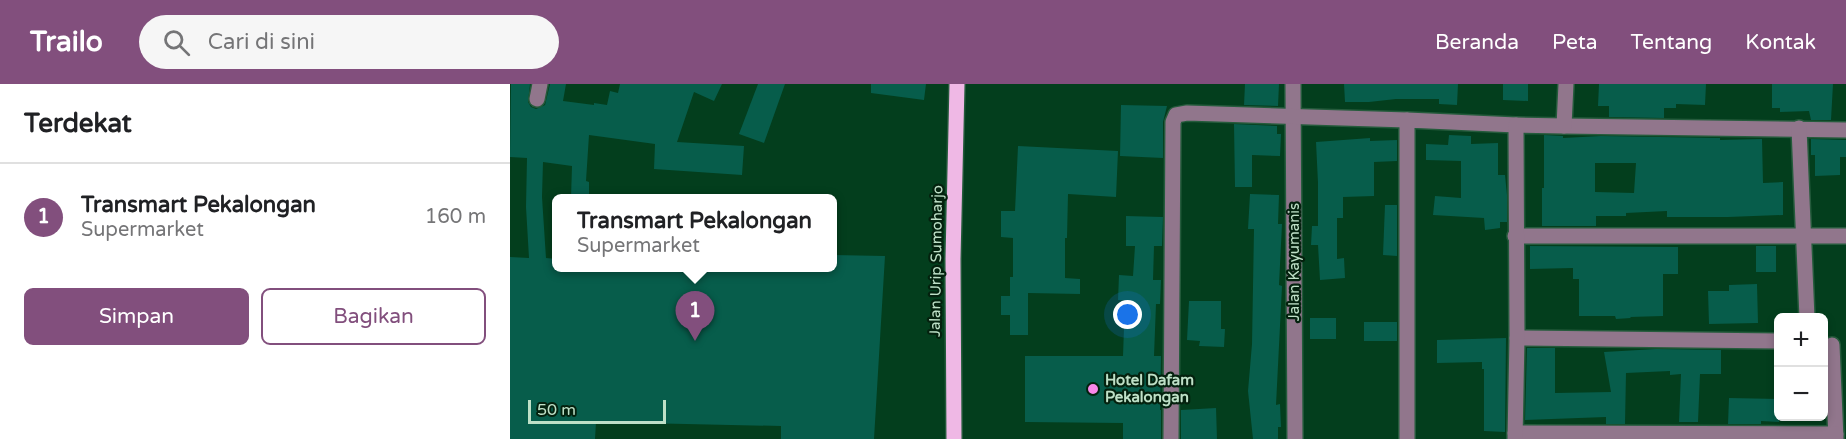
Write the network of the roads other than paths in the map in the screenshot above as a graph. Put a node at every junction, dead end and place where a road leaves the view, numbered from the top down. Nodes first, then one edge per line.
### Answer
1 (957, 84) edge
2 (1293, 84) edge
3 (1566, 84) edge
4 (1293, 116) junction
5 (1407, 120) junction
6 (1516, 125) junction
7 (1564, 126) junction
8 (1799, 128) junction
9 (1846, 130) edge
10 (1515, 236) junction
11 (1846, 236) edge
12 (1804, 237) junction
13 (1807, 313) edge
14 (1517, 338) junction
15 (1774, 341) edge
16 (1834, 345) edge
17 (1515, 436) edge
18 (1836, 437) edge
19 (954, 439) edge
20 (1171, 439) edge
21 (1295, 439) edge
22 (1407, 439) edge

1 - 19 main road, Jalan Urip Sumoharjo
2 - 4 street, Jalan Kayumanis
3 - 7 street
4 - 5 street
4 - 20 street
4 - 21 street, Jalan Kayumanis
5 - 6 street
5 - 22 street
6 - 7 street
6 - 10 street
7 - 8 street
8 - 9 street
8 - 12 street
10 - 12 street
10 - 14 street
11 - 12 street
12 - 13 street
14 - 15 street
14 - 17 street
16 - 18 street
17 - 18 street

